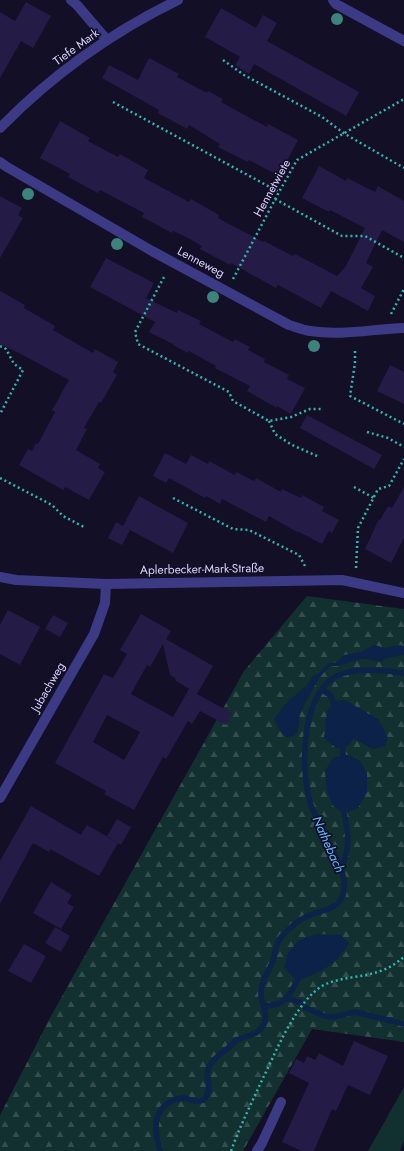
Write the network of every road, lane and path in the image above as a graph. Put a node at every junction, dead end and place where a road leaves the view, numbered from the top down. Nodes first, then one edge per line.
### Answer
1 (71, 0) edge
2 (178, 0) edge
3 (333, 0) edge
4 (107, 40) junction
5 (404, 41) edge
6 (223, 60) dead end
7 (404, 99) edge
8 (113, 102) dead end
9 (0, 128) edge
10 (345, 134) junction
11 (0, 162) edge
12 (404, 168) edge
13 (279, 192) junction
14 (275, 200) junction
15 (404, 258) edge
16 (164, 277) dead end
17 (404, 289) edge
18 (227, 290) junction
19 (404, 328) edge
20 (383, 329) junction
21 (0, 346) edge
22 (355, 351) dead end
23 (322, 409) dead end
24 (0, 414) edge
25 (269, 421) junction
26 (404, 424) edge
27 (367, 432) dead end
28 (404, 447) edge
29 (317, 456) dead end
30 (404, 459) edge
31 (0, 478) edge
32 (354, 487) dead end
33 (173, 498) dead end
34 (374, 498) junction
35 (84, 527) dead end
36 (305, 566) dead end
37 (356, 568) dead end
38 (0, 577) edge
39 (106, 584) junction
40 (404, 593) edge
41 (0, 798) edge
42 (404, 957) edge
43 (281, 1102) dead end
44 (231, 1151) edge
45 (256, 1151) edge

1 - 4 street
2 - 4 street, Tiefe Mark
3 - 5 street
4 - 9 street, Tiefe Mark
6 - 10 path
7 - 10 path, Hennetwiete
8 - 13 path
10 - 12 path
10 - 13 path, Hennetwiete
11 - 18 street, Lenneweg
13 - 14 path, Hennetwiete
14 - 15 path
14 - 18 path, Hennetwiete
16 - 25 path
17 - 20 path
18 - 20 street, Lenneweg
19 - 20 street, Lenneweg
21 - 24 path
22 - 26 path
23 - 25 path
25 - 29 path
27 - 28 path
30 - 34 path
31 - 35 path
32 - 34 path
33 - 36 path
34 - 37 path
38 - 39 street, Aplerbecker-Mark-Straße
39 - 40 street, Aplerbecker-Mark-Straße
39 - 41 street, Jubachweg
42 - 44 path
43 - 45 street

